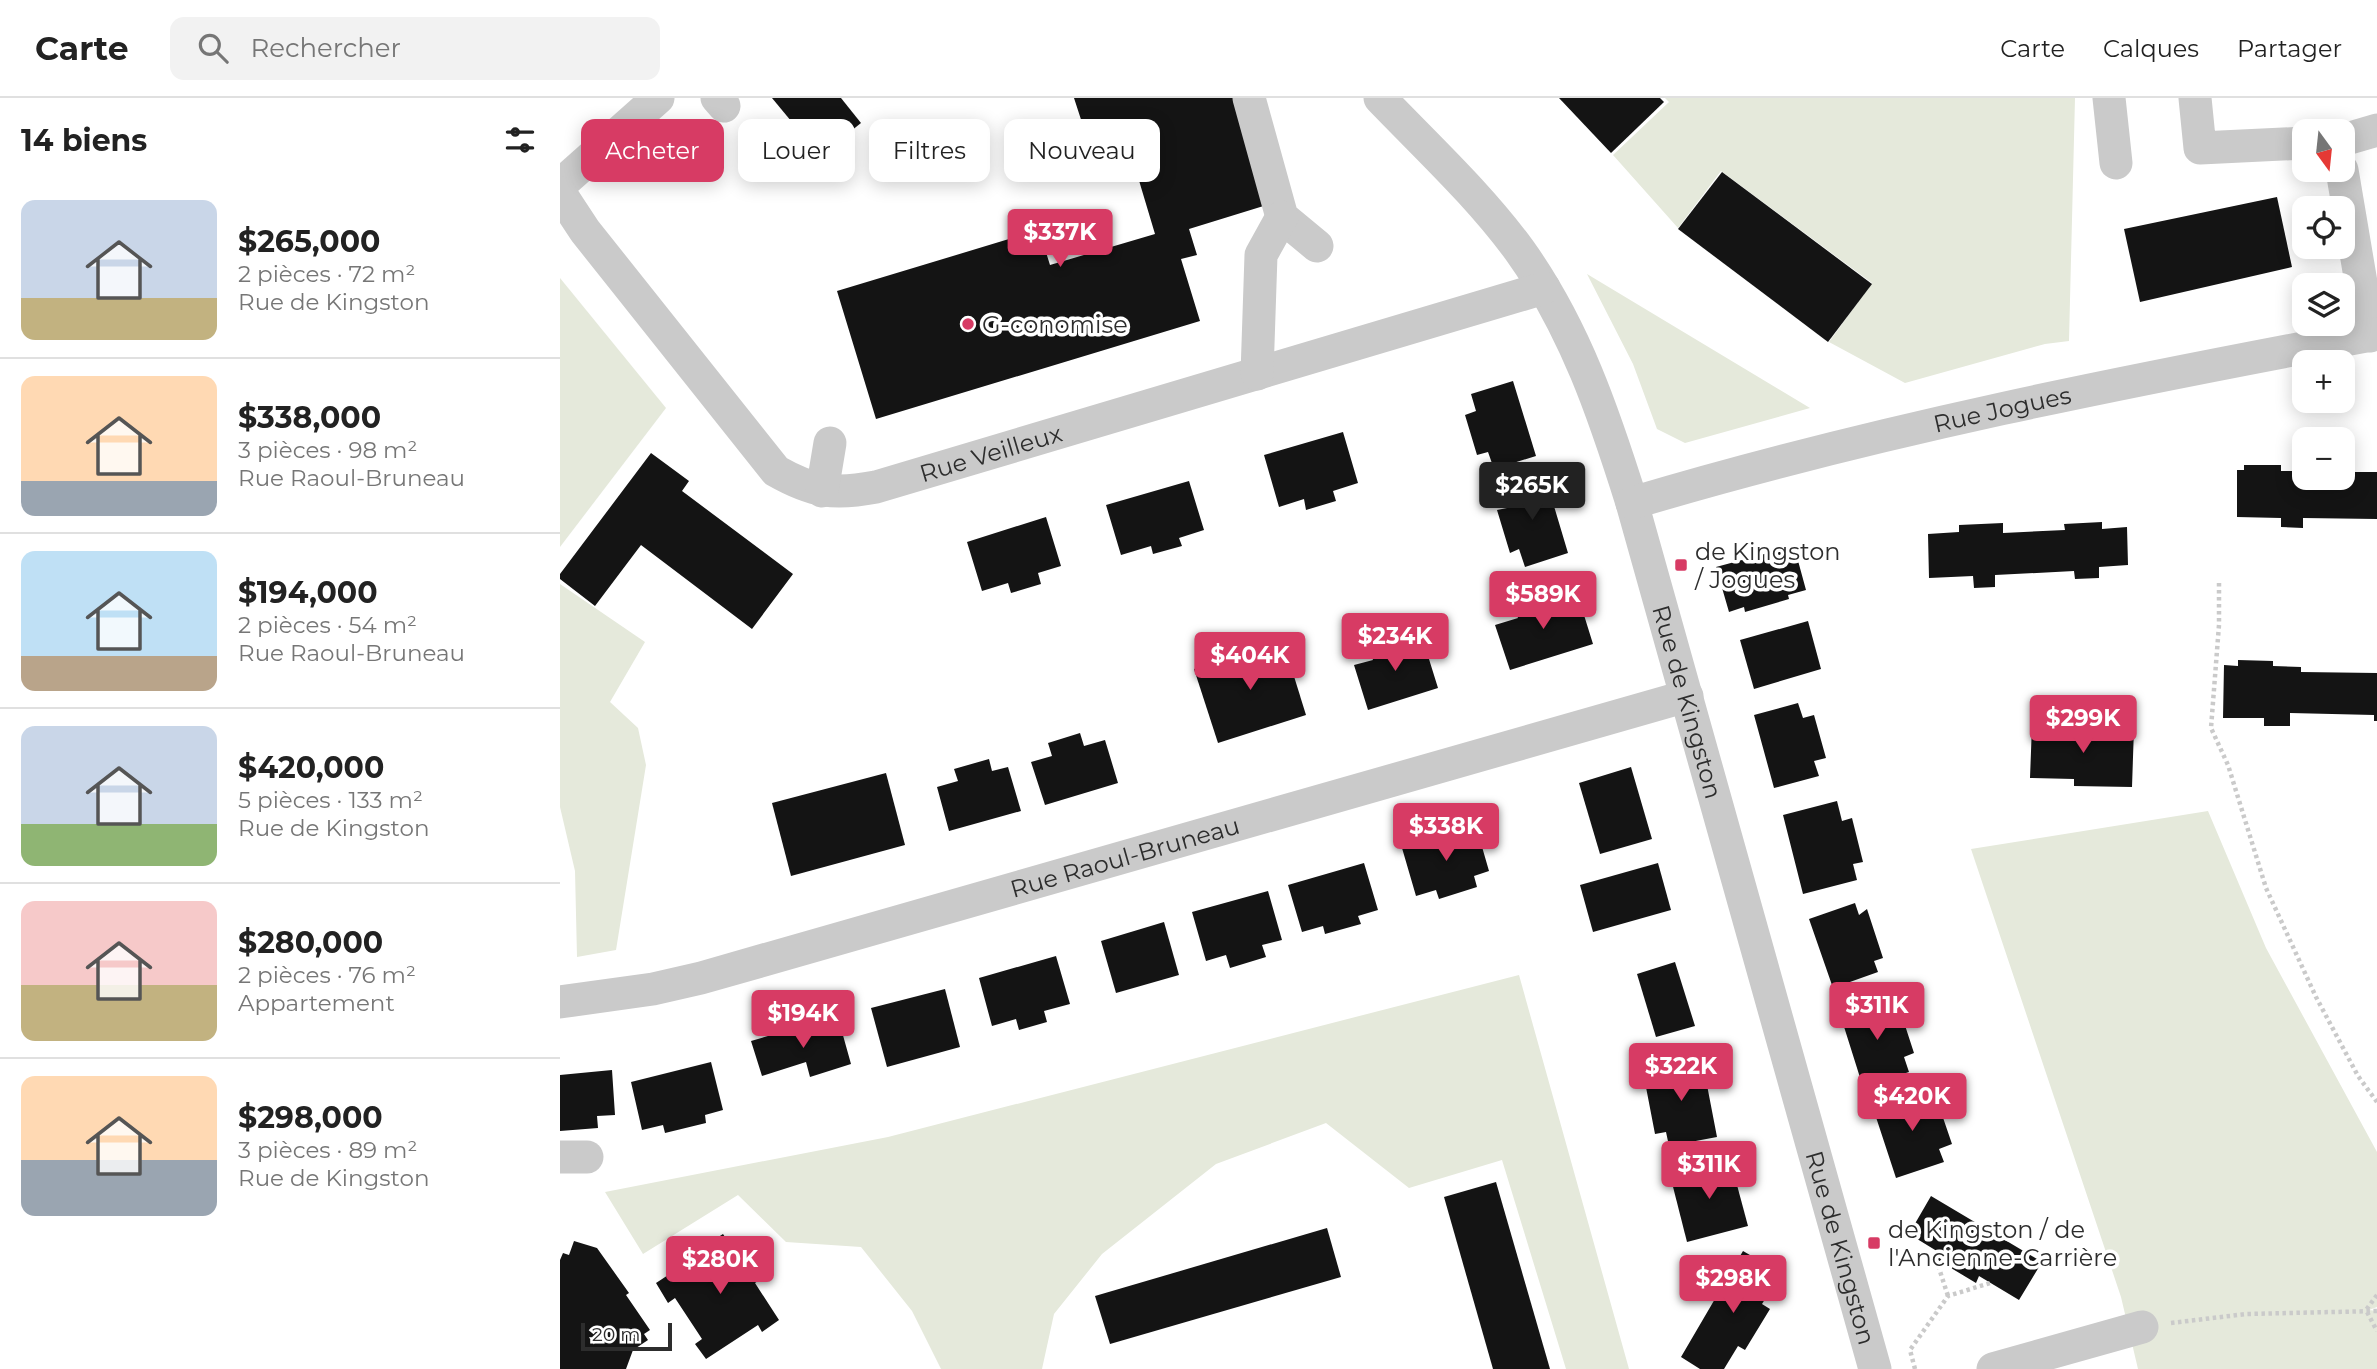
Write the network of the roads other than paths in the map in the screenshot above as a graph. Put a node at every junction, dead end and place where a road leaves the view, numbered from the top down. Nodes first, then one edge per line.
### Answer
1 (657, 98) edge
2 (1249, 98) edge
3 (1380, 98) edge
4 (2109, 98) edge
5 (2194, 98) edge
6 (2377, 130) edge
7 (2356, 136) edge
8 (2292, 144) edge
9 (2116, 163) dead end
10 (2344, 182) edge
11 (560, 185) edge
12 (560, 193) edge
13 (1282, 217) junction
14 (1317, 246) dead end
15 (1544, 288) junction
16 (2374, 335) edge
17 (1256, 374) junction
18 (830, 443) dead end
19 (822, 491) junction
20 (1632, 503) junction
21 (1686, 696) junction
22 (560, 1002) edge
23 (2142, 1327) road end
24 (1875, 1369) edge
25 (1993, 1369) edge

1 - 11 street
2 - 13 street
3 - 15 street, Rue de Kingston
4 - 9 street
5 - 8 street
6 - 7 street
10 - 16 street
12 - 19 street, Rue Veilleux
13 - 14 street
13 - 17 street
15 - 17 street, Rue Veilleux
15 - 20 street, Rue de Kingston
16 - 20 street, Rue Jogues
17 - 19 street, Rue Veilleux
18 - 19 street
20 - 21 street, Rue de Kingston
21 - 22 street, Rue Raoul-Bruneau
21 - 24 street, Rue de Kingston
23 - 25 street

